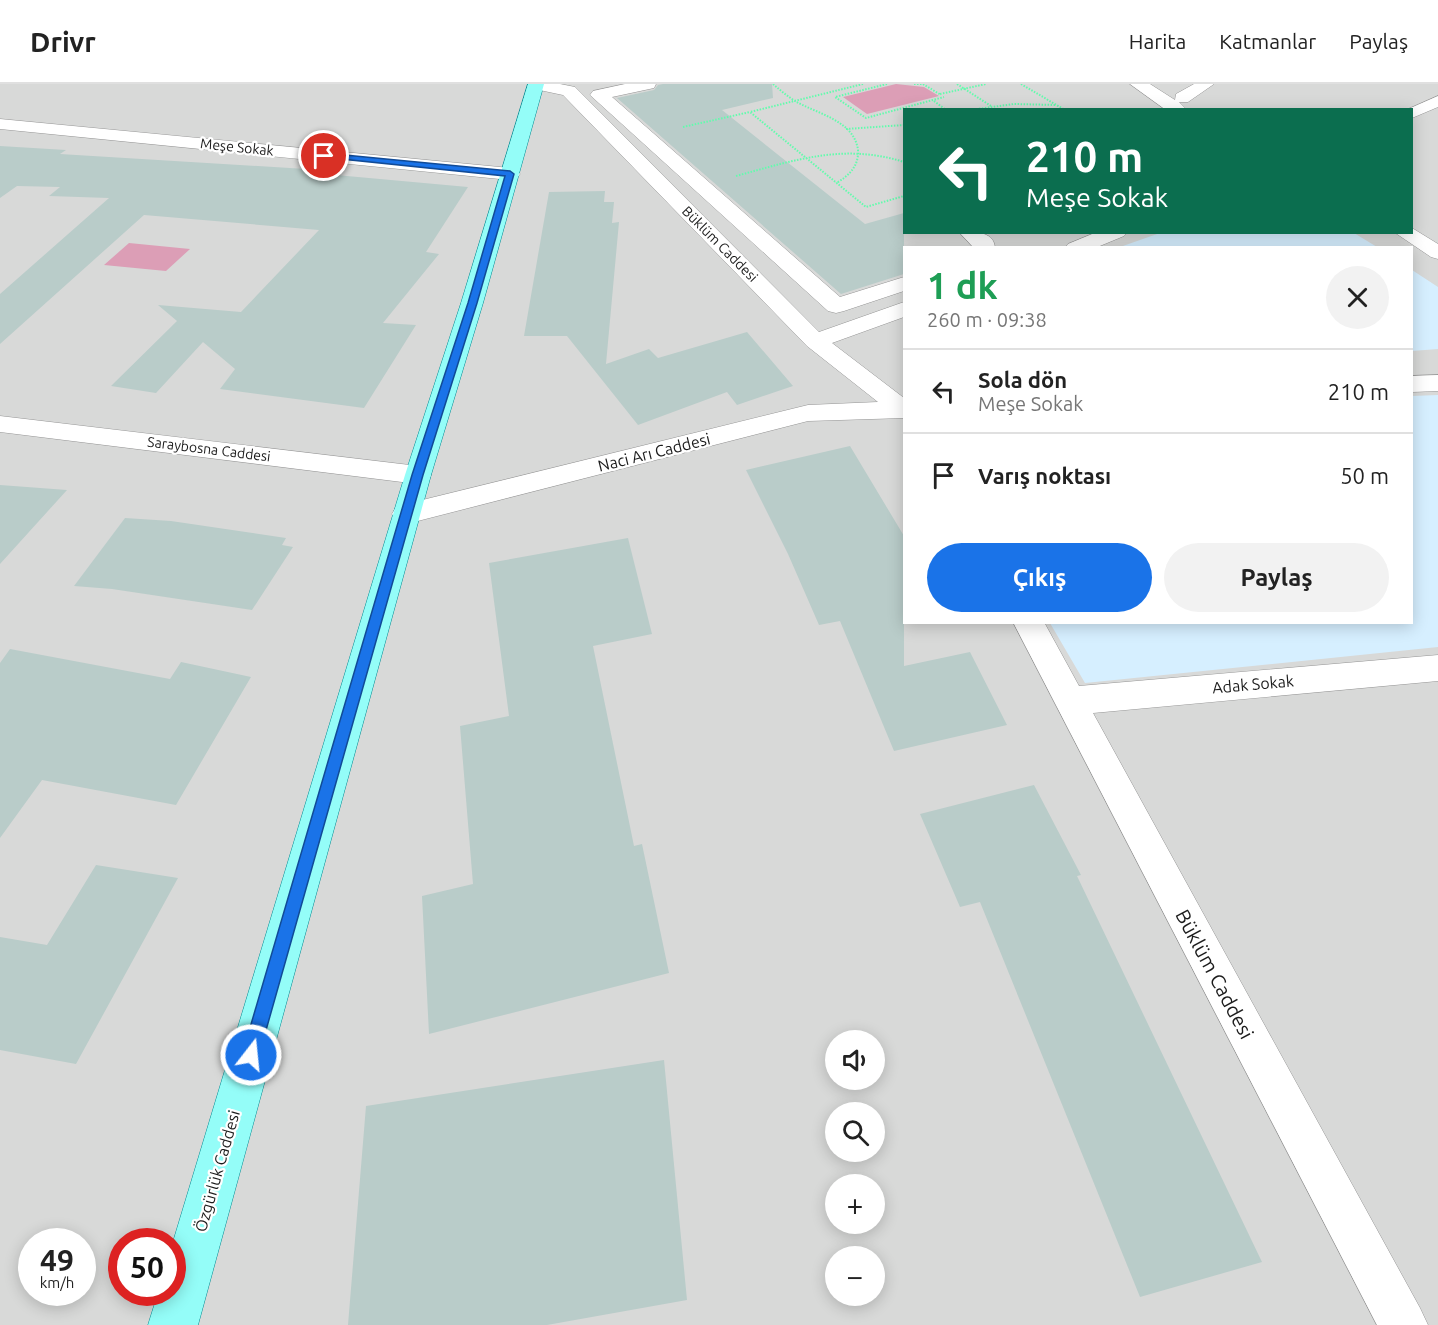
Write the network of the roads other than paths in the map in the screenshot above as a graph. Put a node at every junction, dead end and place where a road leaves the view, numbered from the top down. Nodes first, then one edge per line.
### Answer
1 (536, 84) edge
2 (598, 84) edge
3 (648, 84) edge
4 (1138, 84) edge
5 (1160, 84) edge
6 (1206, 84) edge
7 (569, 91) junction
8 (1438, 101) edge
9 (1180, 104) edge
10 (1413, 113) edge
11 (0, 124) edge
12 (510, 174) junction
13 (972, 234) edge
14 (1112, 234) edge
15 (1407, 234) edge
16 (984, 246) edge
17 (1080, 246) edge
18 (1438, 253) edge
19 (903, 284) edge
20 (903, 309) edge
21 (815, 341) junction
22 (1438, 383) edge
23 (1413, 384) edge
24 (903, 408) edge
25 (903, 409) edge
26 (0, 424) edge
27 (417, 475) junction
28 (406, 514) junction
29 (1030, 624) edge
30 (1438, 668) edge
31 (1069, 701) junction
32 (173, 1325) edge
33 (1403, 1325) edge

1 - 7 street
1 - 12 main road, Özgürlük Caddesi
2 - 7 street
3 - 19 street
4 - 9 street
5 - 9 street
6 - 9 street
7 - 21 street, Büklüm Caddesi
8 - 10 street
11 - 12 street, Meşe Sokak
12 - 27 main road, Özgürlük Caddesi
13 - 16 street
14 - 17 street
15 - 18 street
20 - 21 street
21 - 24 street, Büklüm Caddesi
22 - 23 street
25 - 28 street, Naci Arı Caddesi
26 - 27 street, Saraybosna Caddesi
27 - 28 main road, Özgürlük Caddesi
28 - 32 main road, Özgürlük Caddesi
29 - 31 street, Büklüm Caddesi
30 - 31 street, Adak Sokak
31 - 33 street, Büklüm Caddesi

